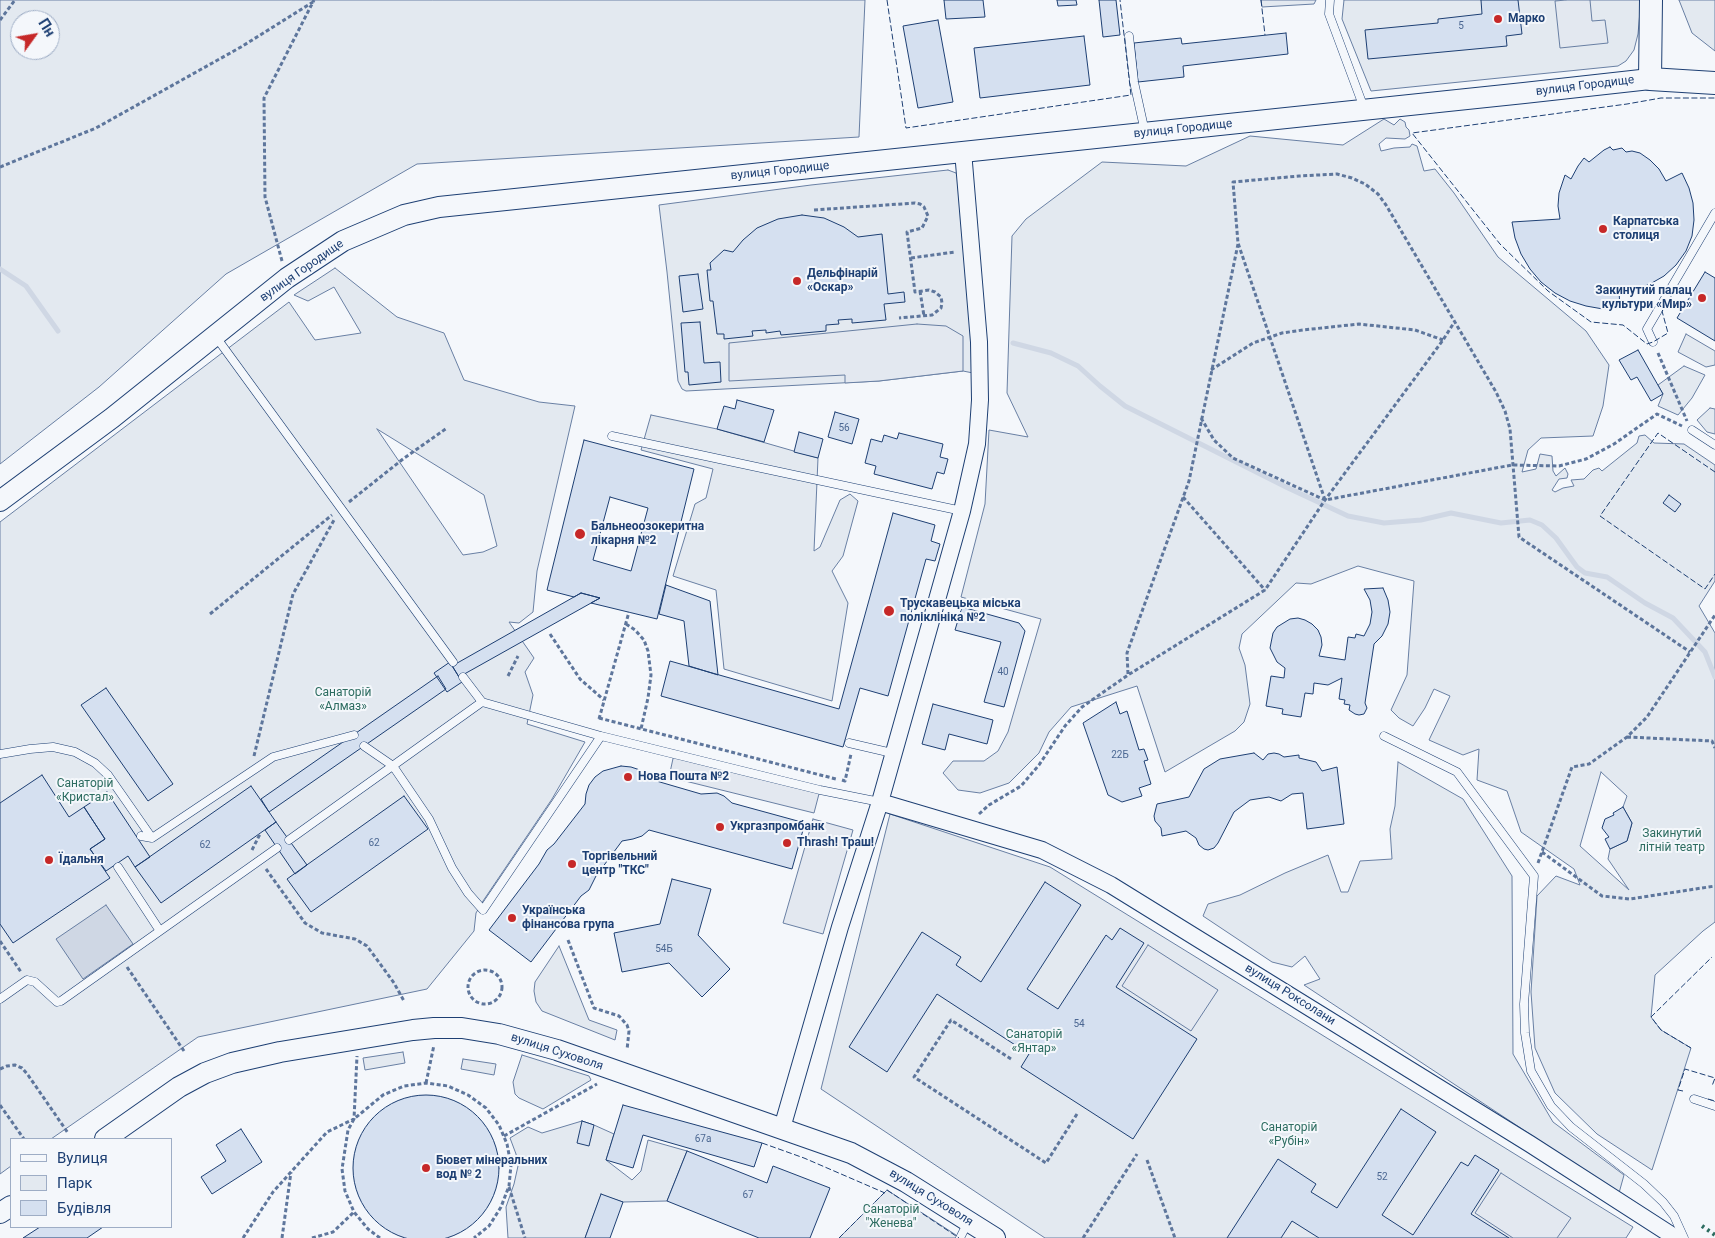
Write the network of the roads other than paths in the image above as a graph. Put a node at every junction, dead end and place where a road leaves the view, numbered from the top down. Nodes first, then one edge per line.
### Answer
1 (1330, 0) edge
2 (1650, 0) edge
3 (1129, 36) dead end
4 (1650, 79) junction
5 (1715, 83) edge
6 (1364, 110) junction
7 (1145, 132) junction
8 (963, 151) junction
9 (1715, 213) edge
10 (215, 336) junction
11 (1653, 342) road end
12 (1692, 430) road end
13 (612, 436) dead end
14 (1715, 445) edge
15 (0, 501) edge
16 (962, 510) junction
17 (453, 662) dead end
18 (463, 677) dead end
19 (482, 702) junction
20 (354, 735) dead end
21 (598, 735) junction
22 (1384, 736) dead end
23 (851, 744) road end
24 (364, 746) dead end
25 (892, 753) junction
26 (0, 754) edge
27 (394, 766) junction
28 (880, 802) junction
29 (141, 836) dead end
30 (152, 838) junction
31 (289, 840) dead end
32 (278, 848) dead end
33 (118, 867) dead end
34 (160, 931) junction
35 (0, 999) edge
36 (1694, 1099) dead end
37 (1715, 1106) edge
38 (782, 1128) junction
39 (106, 1138) edge
40 (964, 1230) edge
41 (995, 1238) edge
42 (1676, 1238) edge
43 (1684, 1238) edge

1 - 6 lane
2 - 4 main road
3 - 7 lane
4 - 5 main road
4 - 6 street, вулиця Городище
6 - 7 street, вулиця Городище
7 - 8 street, вулиця Городище
8 - 10 street, вулиця Городище
8 - 16 street
9 - 11 lane
10 - 15 street, вулиця Городище
10 - 17 lane
12 - 14 lane
13 - 16 lane
16 - 25 street
18 - 19 lane
19 - 21 lane
19 - 27 lane
20 - 30 lane
21 - 27 lane
21 - 28 lane
22 - 43 lane
23 - 25 lane
24 - 27 lane
25 - 28 street
26 - 30 lane
27 - 31 lane
28 - 38 street
28 - 42 street, вулиця Роксолани
29 - 30 lane
32 - 34 lane
33 - 34 lane
34 - 35 lane
36 - 37 lane
38 - 39 street, вулиця Суховоля
38 - 40 street, вулиця Суховоля
40 - 41 street, вулиця Суховоля

